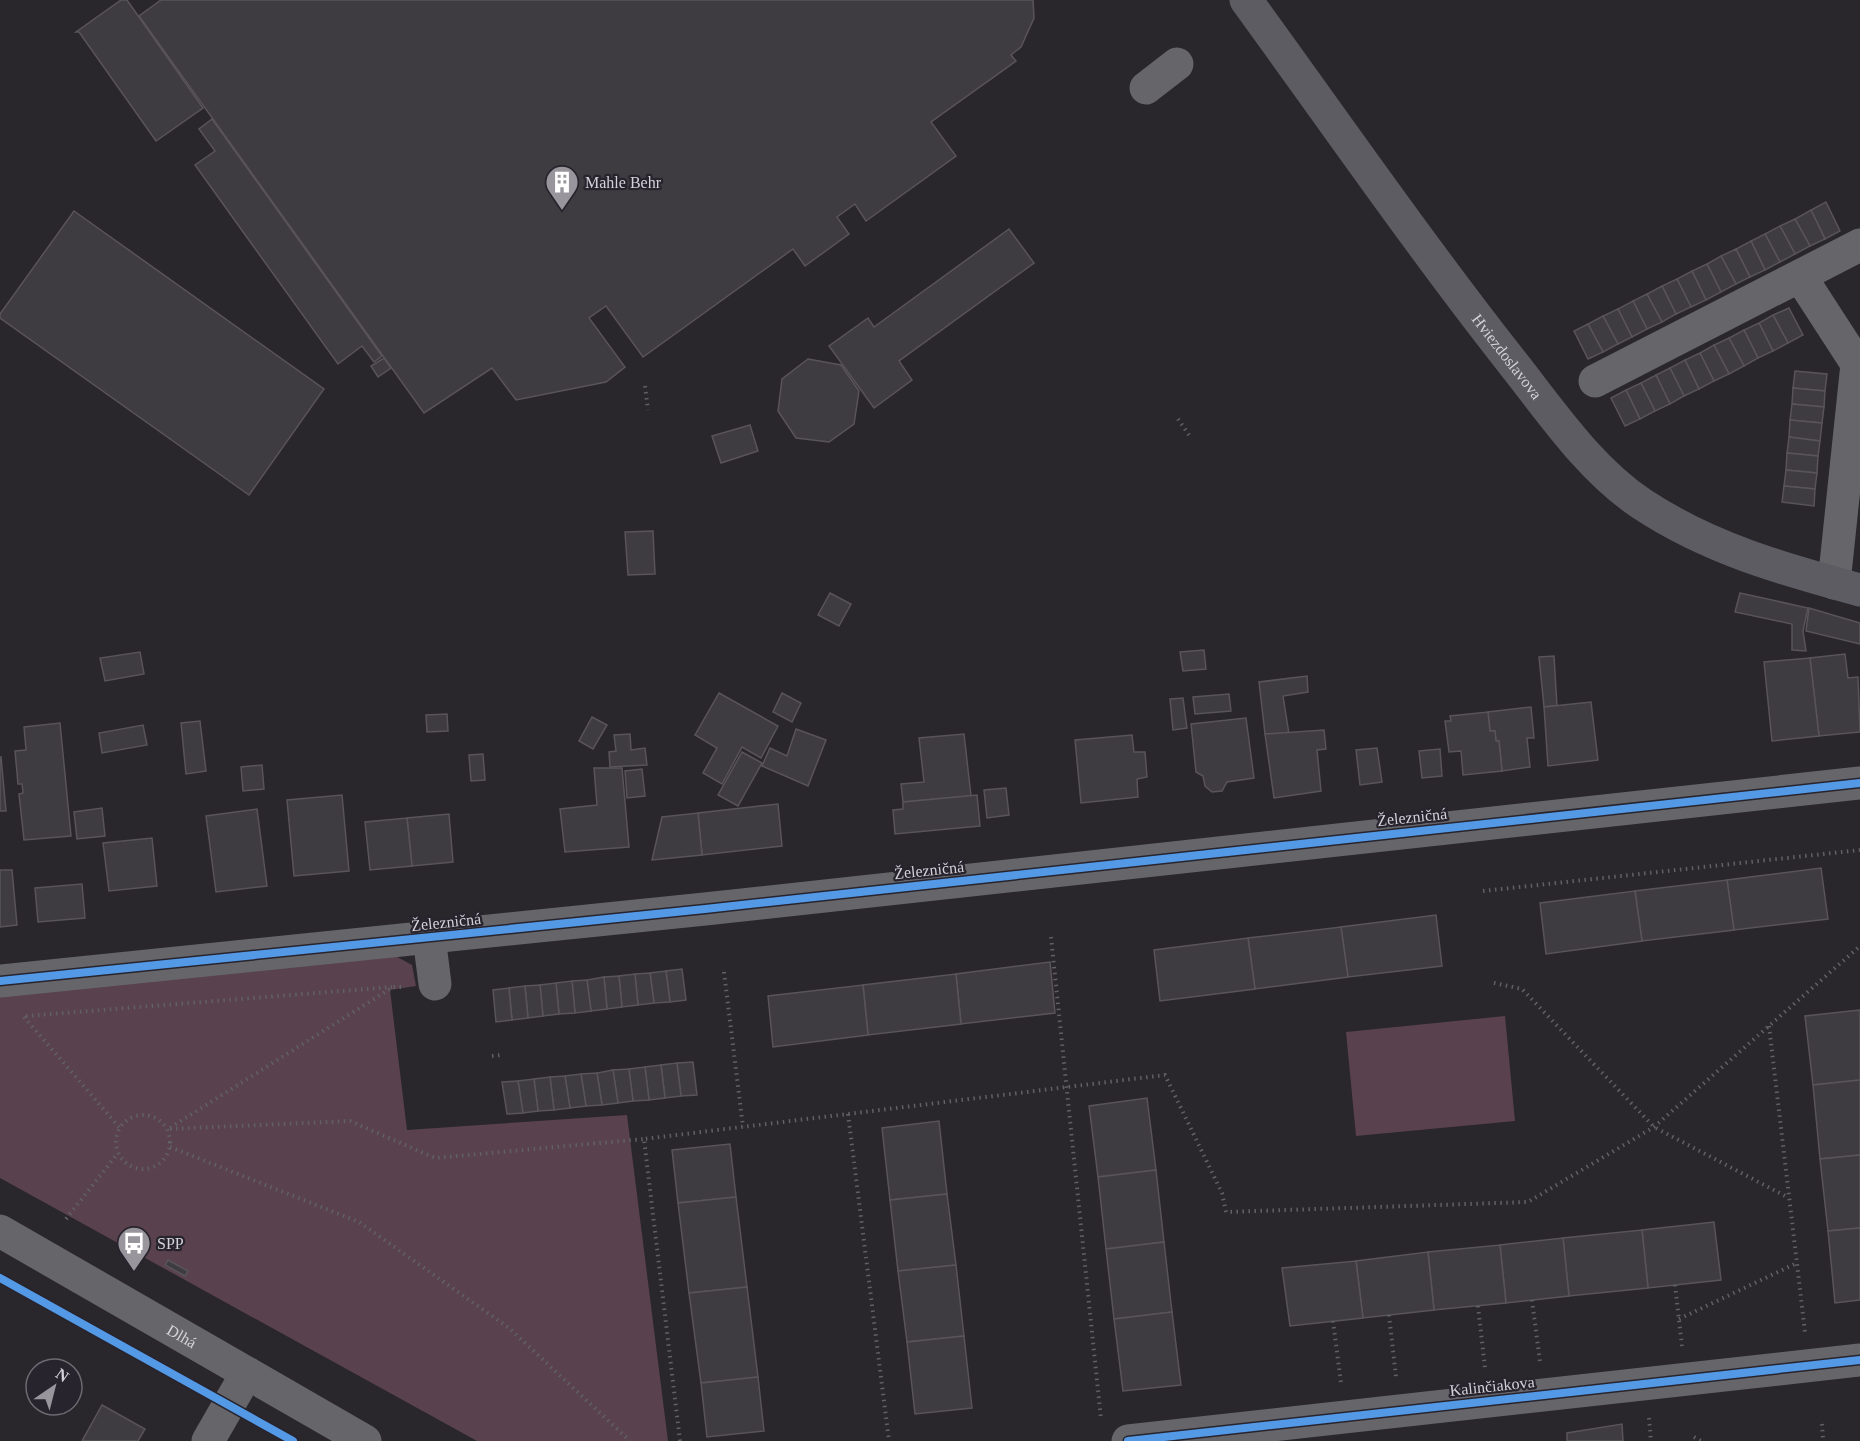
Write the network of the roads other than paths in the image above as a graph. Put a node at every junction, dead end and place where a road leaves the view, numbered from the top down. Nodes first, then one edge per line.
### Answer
1 (1252, 2) edge
2 (1177, 64) dead end
3 (1146, 88) dead end
4 (1860, 245) edge
5 (1800, 276) junction
6 (1595, 381) dead end
7 (1855, 433) edge
8 (1850, 535) edge
9 (1847, 586) edge
10 (1860, 783) edge
11 (429, 937) junction
12 (0, 981) edge
13 (435, 984) road end
14 (0, 1232) edge
15 (1860, 1360) edge
16 (247, 1373) junction
17 (208, 1441) edge
18 (365, 1441) edge
19 (1128, 1441) edge

1 - 9 main road, Hviezdoslavova
2 - 3 street
4 - 5 street
5 - 6 street
5 - 7 street
7 - 8 street
8 - 9 street
10 - 11 street, Železničná
11 - 12 street, Železničná
11 - 13 street
14 - 16 street, Dlhá
15 - 19 street, Kalinčiakova
16 - 17 street
16 - 18 street, Dlhá

